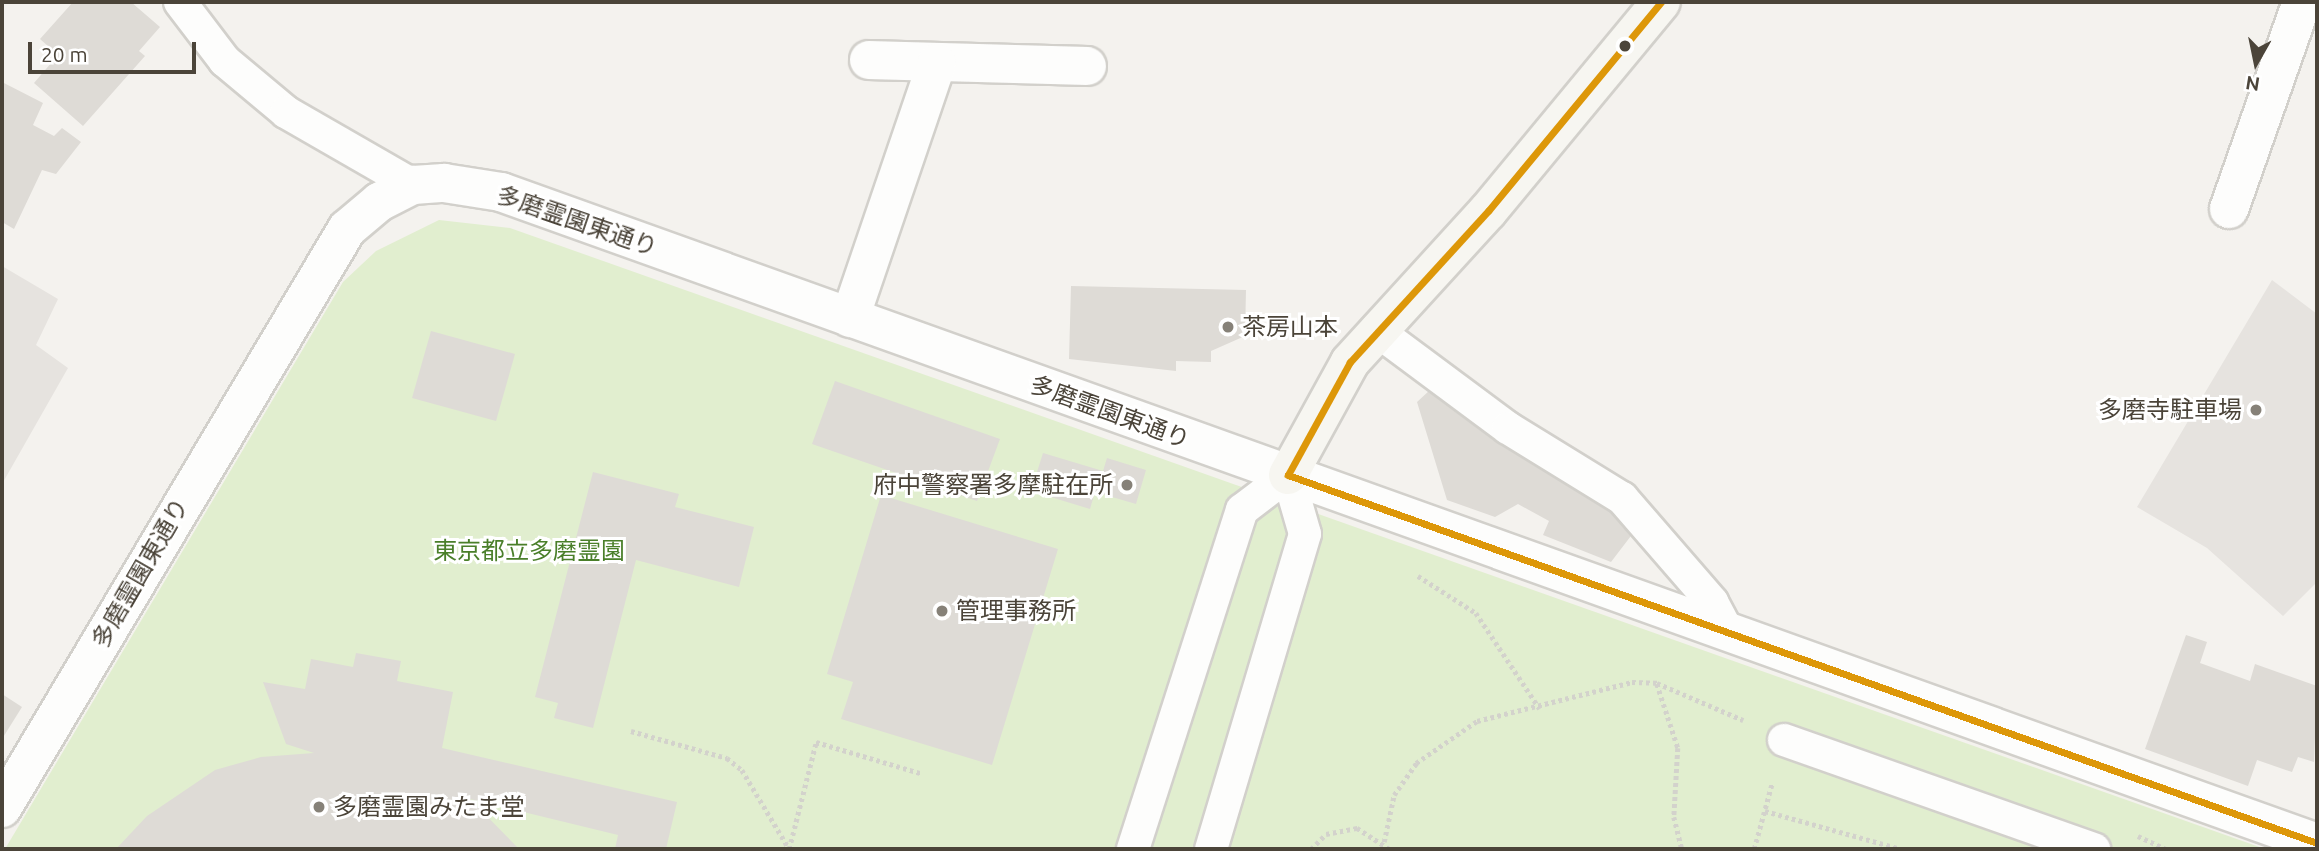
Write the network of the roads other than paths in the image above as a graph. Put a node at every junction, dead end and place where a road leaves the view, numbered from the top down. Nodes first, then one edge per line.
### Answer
1 (180, 2) edge
2 (1661, 2) edge
3 (2302, 2) edge
4 (869, 60) dead end
5 (937, 62) junction
6 (1087, 66) dead end
7 (413, 185) junction
8 (2229, 209) dead end
9 (850, 318) junction
10 (1376, 330) junction
11 (1288, 475) junction
12 (1728, 632) junction
13 (1784, 740) road end
14 (2, 808) edge
15 (2317, 843) edge
16 (1133, 849) edge
17 (1211, 849) edge
18 (2094, 849) edge

1 - 7 lane
2 - 10 street
3 - 8 street
4 - 5 street
5 - 6 street
5 - 9 street
7 - 9 street, 多磨霊園東通り
7 - 14 street, 多磨霊園東通り
9 - 11 street, 多磨霊園東通り
10 - 11 street
10 - 12 lane
11 - 12 street, 多磨霊園東通り
11 - 16 lane
11 - 17 lane
12 - 15 street, 多磨霊園東通り
13 - 18 lane

